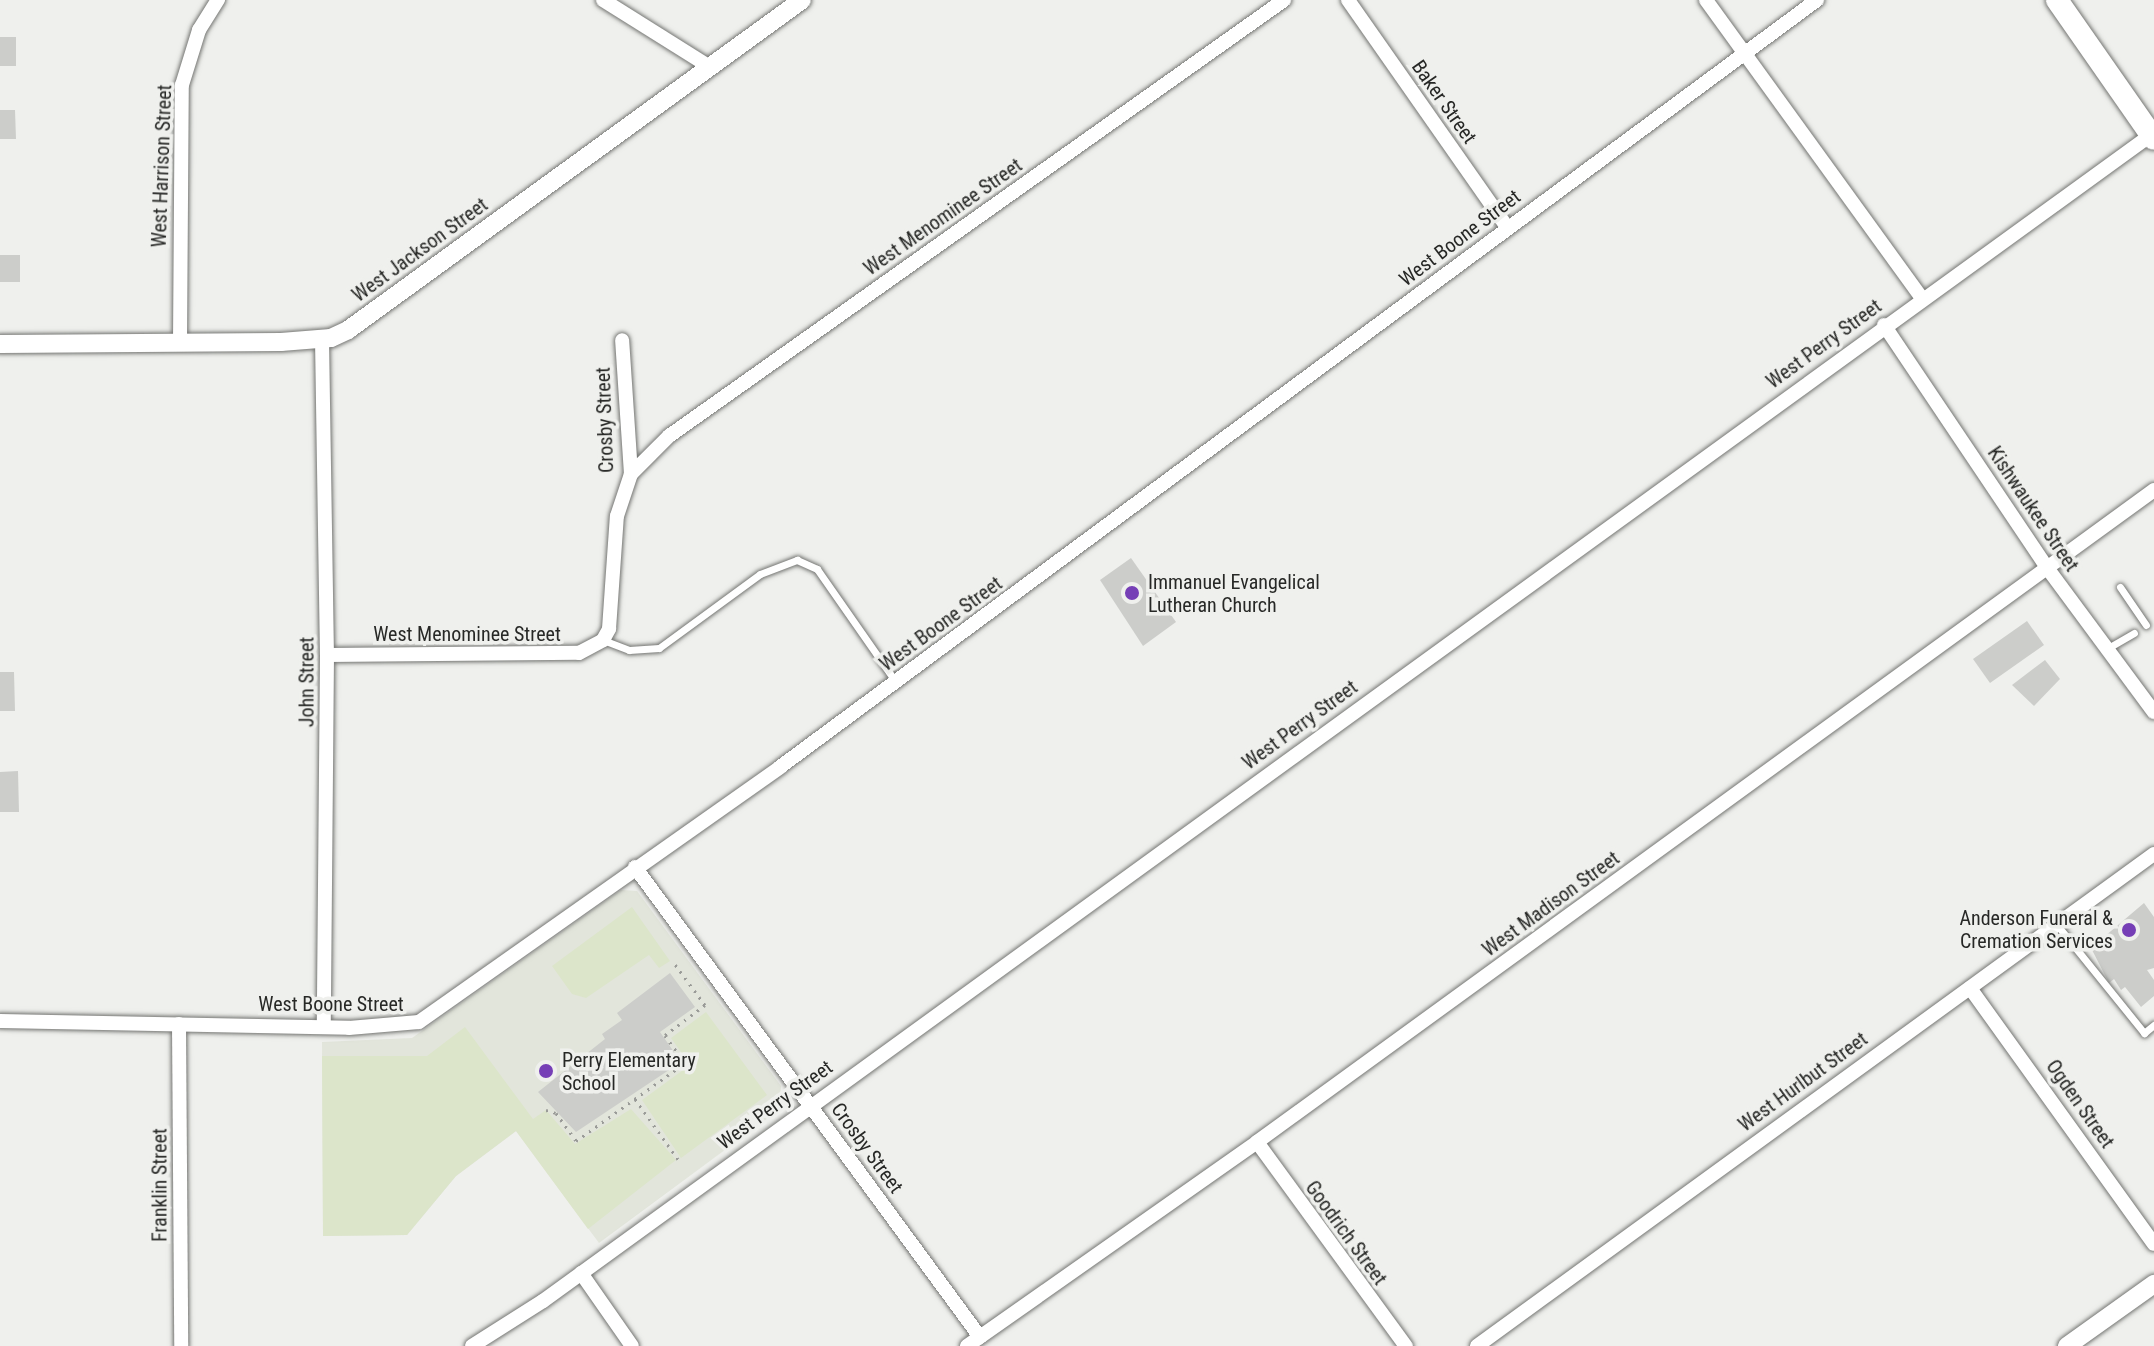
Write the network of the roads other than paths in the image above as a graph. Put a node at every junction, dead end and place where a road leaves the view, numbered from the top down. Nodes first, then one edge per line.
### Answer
1 (218, 0) edge
2 (603, 0) edge
3 (802, 0) edge
4 (1284, 0) edge
5 (1348, 0) edge
6 (1706, 0) edge
7 (1817, 0) edge
8 (2057, 0) edge
9 (1744, 53) junction
10 (710, 67) junction
11 (2153, 135) edge
12 (1507, 227) junction
13 (1922, 298) junction
14 (1884, 325) junction
15 (322, 339) junction
16 (622, 340) dead end
17 (180, 342) junction
18 (0, 344) edge
19 (631, 474) junction
20 (2152, 495) edge
21 (2048, 569) junction
22 (2120, 587) dead end
23 (2146, 625) dead end
24 (2134, 633) dead end
25 (603, 640) junction
26 (2107, 649) junction
27 (327, 655) junction
28 (896, 682) junction
29 (2154, 712) edge
30 (2154, 854) edge
31 (635, 867) junction
32 (2057, 925) junction
33 (1970, 988) junction
34 (0, 1021) edge
35 (179, 1024) junction
36 (2154, 1025) edge
37 (324, 1026) junction
38 (810, 1104) junction
39 (1257, 1142) junction
40 (2154, 1244) edge
41 (581, 1273) junction
42 (2154, 1284) edge
43 (974, 1341) edge
44 (181, 1346) edge
45 (472, 1346) edge
46 (632, 1346) edge
47 (1406, 1346) edge
48 (1477, 1346) edge
49 (2067, 1346) edge

1 - 17 street, West Harrison Street
2 - 10 street
3 - 10 street, West Jackson Street
4 - 19 street, West Menominee Street
5 - 12 street, Baker Street
6 - 9 street
7 - 9 street, West Boone Street
8 - 11 main road
9 - 12 street, West Boone Street
9 - 13 street
10 - 15 street, West Jackson Street
11 - 13 street, West Perry Street
12 - 28 street, West Boone Street
13 - 14 street, West Perry Street
14 - 21 street, Kishwaukee Street
14 - 38 street, West Perry Street
15 - 17 street, West Jackson Street
15 - 27 street, John Street
16 - 19 street, Crosby Street
17 - 18 street, West Jackson Street
19 - 25 street, Crosby Street
20 - 21 street, West Madison Street
21 - 26 street, Kishwaukee Street
21 - 39 street, West Madison Street
22 - 23 lane
24 - 26 lane
25 - 27 street, West Menominee Street
25 - 28 lane
26 - 29 street, Kishwaukee Street
27 - 37 street, John Street
28 - 31 street, West Boone Street
30 - 32 street, West Hurlbut Street
31 - 37 street, West Boone Street
31 - 38 street, Crosby Street
32 - 33 street, West Hurlbut Street
32 - 36 lane
33 - 40 street, Ogden Street
33 - 48 street, West Hurlbut Street
34 - 35 street, West Boone Street
35 - 37 street, West Boone Street
35 - 44 street, Franklin Street
38 - 41 street, West Perry Street
38 - 43 street, Crosby Street
39 - 43 street, West Madison Street
39 - 47 street, Goodrich Street
41 - 45 street, West Perry Street
41 - 46 street
42 - 49 street

